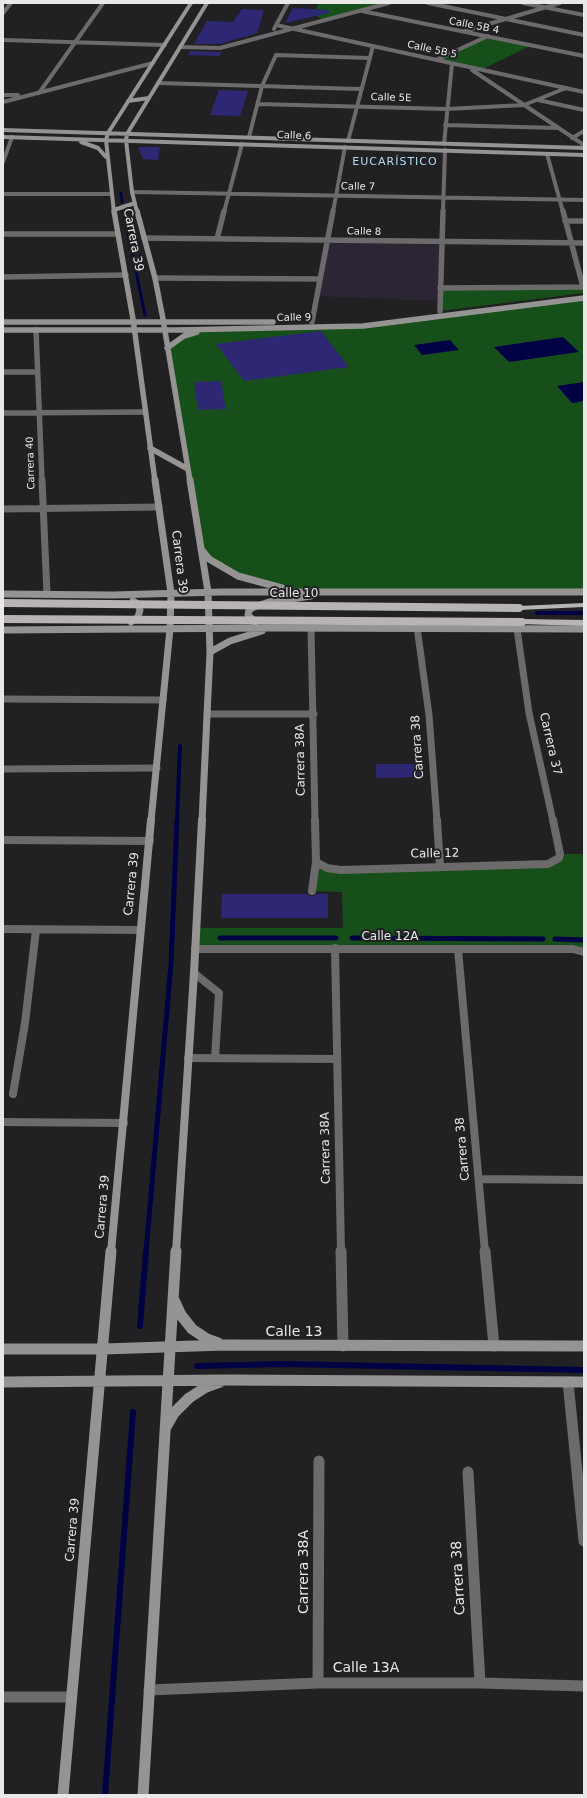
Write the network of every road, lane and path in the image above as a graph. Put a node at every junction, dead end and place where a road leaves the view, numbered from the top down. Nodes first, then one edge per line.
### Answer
1 (11, 3) edge
2 (103, 3) edge
3 (191, 3) edge
4 (207, 3) edge
5 (288, 3) edge
6 (389, 3) edge
7 (428, 3) edge
8 (523, 3) edge
9 (560, 3) edge
10 (545, 7) junction
11 (362, 11) junction
12 (3, 13) edge
13 (584, 15) edge
14 (504, 20) junction
15 (276, 24) junction
16 (293, 29) junction
17 (462, 32) junction
18 (271, 34) junction
19 (584, 35) edge
20 (488, 36) junction
21 (3, 40) edge
22 (75, 42) junction
23 (3, 45) edge
24 (165, 45) junction
25 (372, 46) junction
26 (72, 47) junction
27 (180, 47) junction
28 (162, 50) junction
29 (584, 56) edge
30 (370, 58) junction
31 (436, 60) junction
32 (153, 63) junction
33 (452, 64) junction
34 (467, 67) junction
35 (158, 83) junction
36 (262, 86) junction
37 (361, 88) junction
38 (566, 88) junction
39 (39, 92) junction
40 (584, 92) edge
41 (3, 95) edge
42 (27, 95) junction
43 (149, 98) junction
44 (538, 100) junction
45 (128, 101) junction
46 (3, 102) edge
47 (258, 104) junction
48 (524, 105) junction
49 (357, 107) junction
50 (447, 109) junction
51 (584, 110) edge
52 (445, 125) junction
53 (559, 128) junction
54 (3, 130) edge
55 (584, 131) edge
56 (108, 133) junction
57 (127, 134) junction
58 (3, 137) edge
59 (12, 137) junction
60 (60, 138) junction
61 (249, 138) junction
62 (572, 138) junction
63 (295, 139) junction
64 (106, 140) junction
65 (126, 140) junction
66 (348, 141) junction
67 (418, 143) junction
68 (242, 144) junction
69 (444, 144) junction
70 (584, 145) edge
71 (320, 146) junction
72 (345, 147) junction
73 (390, 148) junction
74 (584, 148) edge
75 (445, 150) junction
76 (547, 154) junction
77 (584, 155) edge
78 (107, 158) junction
79 (3, 162) edge
80 (132, 192) junction
81 (3, 194) edge
82 (111, 194) junction
83 (229, 194) junction
84 (336, 196) junction
85 (444, 198) junction
86 (559, 200) junction
87 (584, 200) edge
88 (134, 203) junction
89 (114, 210) junction
90 (565, 221) junction
91 (584, 221) edge
92 (3, 234) edge
93 (118, 234) junction
94 (144, 238) junction
95 (218, 239) junction
96 (327, 241) junction
97 (442, 242) junction
98 (571, 243) junction
99 (584, 243) edge
100 (126, 275) junction
101 (3, 276) edge
102 (155, 278) junction
103 (320, 279) junction
104 (440, 288) junction
105 (584, 289) edge
106 (584, 298) edge
107 (535, 299) junction
108 (550, 302) junction
109 (440, 311) junction
110 (3, 322) edge
111 (133, 322) junction
112 (312, 322) junction
113 (164, 323) junction
114 (212, 329) junction
115 (3, 330) edge
116 (36, 330) junction
117 (134, 330) junction
118 (164, 330) junction
119 (167, 348) junction
120 (3, 372) edge
121 (37, 372) junction
122 (145, 412) junction
123 (3, 413) edge
124 (39, 413) junction
125 (150, 448) junction
126 (186, 468) junction
127 (159, 507) junction
128 (43, 508) junction
129 (3, 509) edge
130 (200, 547) junction
131 (208, 592) junction
132 (317, 592) junction
133 (339, 592) junction
134 (584, 592) edge
135 (171, 593) junction
136 (3, 594) edge
137 (47, 594) junction
138 (113, 595) junction
139 (3, 603) edge
140 (584, 605) edge
141 (208, 606) junction
142 (3, 619) edge
143 (569, 623) junction
144 (584, 623) edge
145 (520, 626) junction
146 (417, 627) junction
147 (170, 628) junction
148 (209, 628) junction
149 (269, 628) junction
150 (288, 628) junction
151 (311, 628) junction
152 (103, 629) junction
153 (536, 629) junction
154 (584, 629) edge
155 (3, 630) edge
156 (210, 652) junction
157 (3, 699) edge
158 (162, 700) junction
159 (207, 714) junction
160 (314, 714) junction
161 (3, 768) edge
162 (157, 768) junction
163 (3, 840) edge
164 (150, 840) junction
165 (316, 862) junction
166 (555, 862) joint
167 (440, 866) junction
168 (312, 892) dead end
169 (3, 929) edge
170 (36, 930) junction
171 (140, 930) junction
172 (335, 948) junction
173 (195, 949) junction
174 (458, 949) junction
175 (584, 952) edge
176 (194, 973) junction
177 (188, 1058) junction
178 (215, 1058) junction
179 (337, 1059) junction
180 (13, 1094) dead end
181 (3, 1122) edge
182 (124, 1123) junction
183 (479, 1179) junction
184 (584, 1180) edge
185 (174, 1300) junction
186 (225, 1345) junction
187 (343, 1346) junction
188 (494, 1346) junction
189 (584, 1346) edge
190 (170, 1347) junction
191 (3, 1349) edge
192 (103, 1349) junction
193 (226, 1380) junction
194 (168, 1381) junction
195 (3, 1382) edge
196 (100, 1382) junction
197 (568, 1382) junction
198 (584, 1382) edge
199 (164, 1430) junction
200 (319, 1461) dead end
201 (468, 1472) dead end
202 (584, 1541) edge
203 (318, 1683) junction
204 (480, 1683) junction
205 (584, 1686) edge
206 (148, 1690) junction
207 (3, 1697) edge
208 (71, 1697) junction
209 (63, 1795) edge
210 (143, 1795) edge

1 - 12 street
2 - 22 street
3 - 24 main road, Carrera 39
4 - 27 main road, Carrera 39
5 - 15 street
6 - 11 street
7 - 14 street
8 - 10 street
9 - 10 street
10 - 13 street
10 - 14 street
11 - 16 street
11 - 17 street, Calle 5B 4
14 - 17 street
14 - 19 street
15 - 16 street, Calle 5B 5
15 - 18 street
16 - 18 street
16 - 25 street, Calle 5B 5
17 - 20 street, Calle 5B 4
18 - 27 street
20 - 29 street, Calle 5B 4
20 - 31 street
21 - 22 street
22 - 24 street
22 - 26 street
23 - 26 street
24 - 28 main road, Carrera 39
25 - 30 street
25 - 31 street, Calle 5B 5
26 - 28 street
26 - 39 street
27 - 35 main road, Carrera 39
28 - 32 main road, Carrera 39
30 - 36 street
30 - 37 street
31 - 33 street, Calle 5B 5
32 - 39 street
32 - 45 main road, Carrera 39
33 - 34 street, Calle 5B 5
33 - 50 street
34 - 38 street, Calle 5B 5
34 - 48 street
35 - 36 street
35 - 43 main road, Carrera 39
36 - 37 street
36 - 47 street
37 - 49 street
38 - 40 street, Calle 5B 5
38 - 44 street, Calle 5E
39 - 42 street
41 - 42 street
42 - 46 street
43 - 45 main road
43 - 57 main road, Carrera 39
44 - 48 street, Calle 5E
44 - 51 street
45 - 56 main road, Carrera 39
47 - 49 street, Calle 5E
47 - 61 street
48 - 50 street, Calle 5E
48 - 53 street
49 - 50 street, Calle 5E
49 - 66 street
50 - 52 street
52 - 53 street
52 - 69 street
53 - 62 street
54 - 56 main road, Calle 6
55 - 62 street
56 - 57 main road, Calle 6
56 - 64 main road, Carrera 39
57 - 61 main road, Calle 6
57 - 65 main road, Carrera 39
58 - 59 main road, Calle 6
59 - 60 main road, Calle 6
59 - 79 street
60 - 64 main road, Calle 6
60 - 78 main road
61 - 63 main road, Calle 6
62 - 70 street
63 - 66 main road, Calle 6
63 - 71 main road
64 - 65 main road, Calle 6
64 - 78 main road, Carrera 39
65 - 68 main road, Calle 6
65 - 80 main road, Carrera 39
66 - 67 main road, Calle 6
67 - 69 main road, Calle 6
67 - 73 main road
68 - 71 main road, Calle 6
68 - 83 street
69 - 74 main road, Calle 6
71 - 72 main road, Calle 6
72 - 73 main road, Calle 6
72 - 84 street
73 - 75 main road, Calle 6
75 - 76 main road, Calle 6
75 - 85 street
76 - 77 main road, Calle 6
76 - 86 street
78 - 82 main road, Carrera 39
80 - 83 street, Calle 7
80 - 88 main road, Carrera 39
81 - 82 street
82 - 89 main road, Carrera 39
83 - 84 street, Calle 7
83 - 95 street
84 - 85 street, Calle 7
84 - 96 street
85 - 86 street, Calle 7
85 - 97 street
86 - 87 street, Calle 7
86 - 90 street
88 - 89 main road
88 - 94 main road, Carrera 39
89 - 93 main road, Carrera 39
90 - 91 street
90 - 98 street
92 - 93 street
93 - 100 main road, Carrera 39
94 - 95 street, Calle 8
94 - 102 main road, Carrera 39
95 - 96 street, Calle 8
96 - 97 street, Calle 8
96 - 103 street
97 - 98 street, Calle 8
97 - 104 street
98 - 99 street, Calle 8
98 - 105 street
100 - 101 street
100 - 111 main road, Carrera 39
102 - 103 street
102 - 113 main road, Carrera 39
103 - 112 street
104 - 105 street
104 - 109 street
105 - 107 main road, Calle 9
106 - 108 main road, Calle 9
107 - 108 main road
107 - 109 main road, Calle 9
108 - 114 main road, Calle 9
109 - 112 main road, Calle 9
110 - 111 main road, Calle 9
111 - 113 main road, Calle 9
111 - 117 main road, Carrera 39
112 - 113 main road, Calle 9
113 - 118 main road, Carrera 39
114 - 118 main road, Calle 9
114 - 119 main road
115 - 116 main road, Calle 9
116 - 117 main road, Calle 9
116 - 121 street, Carrera 40
117 - 118 main road, Calle 9
117 - 122 main road, Carrera 39
118 - 119 main road, Carrera 39
119 - 126 main road, Carrera 39
120 - 121 street
121 - 124 street, Carrera 40
122 - 124 street
122 - 125 main road, Carrera 39
123 - 124 street
124 - 128 street, Carrera 40
125 - 126 main road
125 - 127 main road, Carrera 39
126 - 130 main road, Carrera 39
127 - 128 street
127 - 135 main road, Carrera 39
128 - 129 street
128 - 137 street, Carrera 40
130 - 131 main road, Carrera 39
130 - 132 main road
131 - 132 main road, Calle 10
131 - 135 main road, Calle 10
131 - 141 main road, Carrera 39
132 - 133 main road, Calle 10
133 - 134 main road, Calle 10
133 - 149 main road
135 - 138 main road, Calle 10
135 - 147 main road, Carrera 39
136 - 137 main road, Calle 10
137 - 138 main road, Calle 10
138 - 152 main road
139 - 140 main road, Calle 10, bridge
141 - 147 main road
141 - 148 main road, Carrera 39
142 - 145 main road, bridge
143 - 144 main road
143 - 145 main road
143 - 153 main road
145 - 146 main road
145 - 153 main road
145 - 166 street, Carrera 37
146 - 151 main road
146 - 167 street, Carrera 38
147 - 148 main road
147 - 152 main road
147 - 158 main road, Carrera 39
148 - 149 main road
148 - 156 main road, Carrera 39
149 - 150 main road
150 - 151 main road
150 - 156 main road
151 - 160 street, Carrera 38A
152 - 155 main road
153 - 154 main road
156 - 159 main road, Carrera 39
157 - 158 street
158 - 162 main road, Carrera 39
159 - 160 street
159 - 173 main road, Carrera 39
160 - 165 street, Carrera 38A
161 - 162 street
162 - 164 main road, Carrera 39
163 - 164 street
164 - 171 main road, Carrera 39
165 - 167 street, Calle 12
165 - 168 street, Carrera 38A
166 - 167 street, Calle 12
169 - 170 street
170 - 171 street
170 - 180 street
171 - 182 main road, Carrera 39
172 - 173 street, Calle 12A
172 - 174 street, Calle 12A
172 - 179 street, Carrera 38A
173 - 176 main road, Carrera 39
174 - 175 street, Calle 12A
174 - 183 street, Carrera 38
176 - 177 main road, Carrera 39
176 - 178 street
177 - 178 street
177 - 185 main road, Carrera 39
178 - 179 street
179 - 187 street, Carrera 38A
181 - 182 street
182 - 192 main road, Carrera 39
183 - 184 street
183 - 188 street, Carrera 38
185 - 186 main road
185 - 190 main road, Carrera 39
186 - 187 main road, Calle 13
186 - 190 main road, Calle 13
187 - 188 main road, Calle 13
188 - 189 main road, Calle 13
190 - 192 main road, Calle 13
190 - 194 main road, Carrera 39
191 - 192 main road, Calle 13
192 - 196 main road, Carrera 39
193 - 194 main road
193 - 197 main road
193 - 199 main road
194 - 196 main road
194 - 199 main road, Carrera 39
195 - 196 main road
196 - 208 main road, Carrera 39
197 - 198 main road
197 - 202 street
199 - 206 main road, Carrera 39
200 - 203 street, Carrera 38A
201 - 204 street, Carrera 38
203 - 204 street, Calle 13A
203 - 206 street, Calle 13A
204 - 205 street, Calle 13A
206 - 210 main road, Carrera 39
207 - 208 street
208 - 209 main road, Carrera 39

